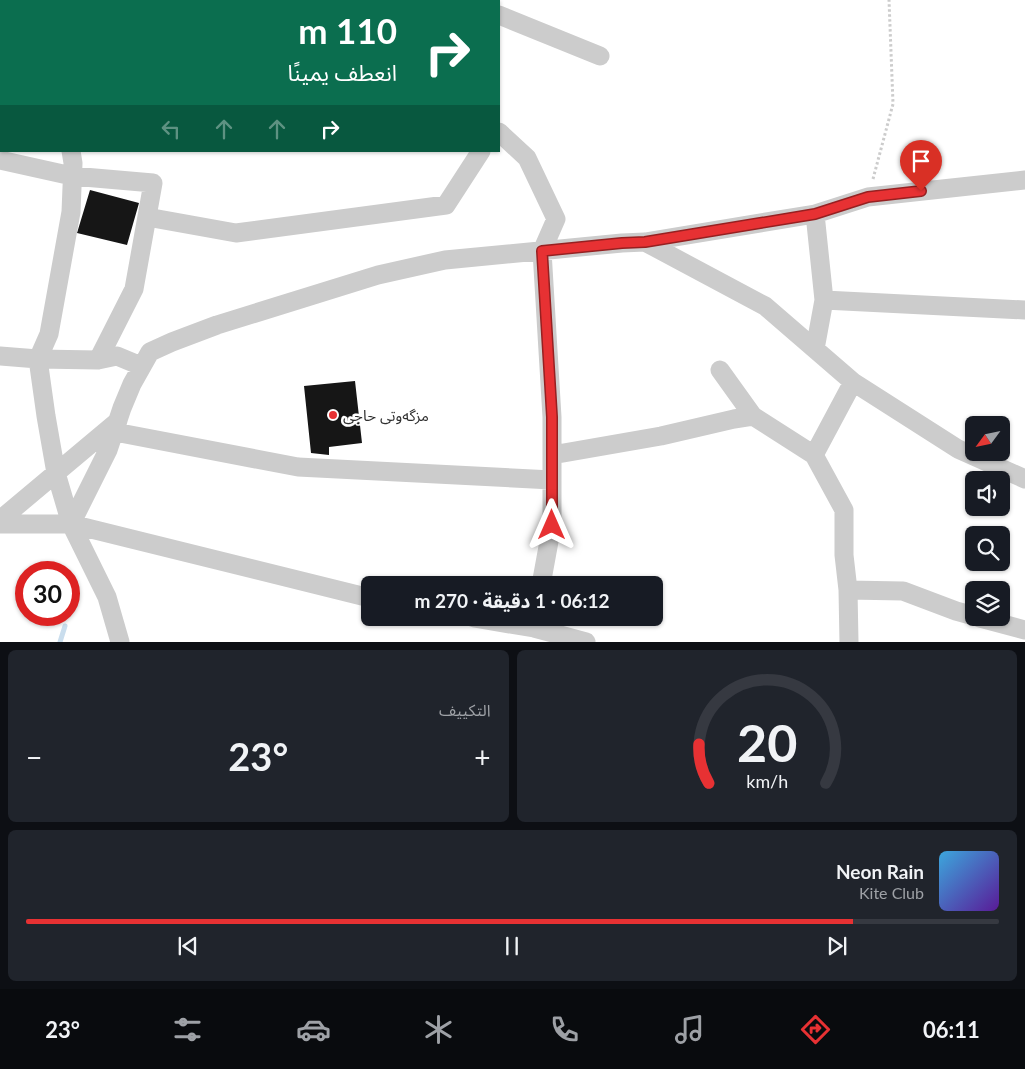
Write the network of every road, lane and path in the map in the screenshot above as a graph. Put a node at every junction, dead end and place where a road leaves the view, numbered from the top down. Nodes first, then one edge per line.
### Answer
1 (889, 0) edge
2 (500, 15) edge
3 (600, 56) dead end
4 (500, 133) edge
5 (71, 152) edge
6 (481, 152) edge
7 (0, 160) edge
8 (72, 176) junction
9 (1025, 180) edge
10 (868, 197) junction
11 (815, 214) junction
12 (147, 217) junction
13 (645, 242) junction
14 (542, 251) junction
15 (824, 300) junction
16 (1025, 310) edge
17 (815, 349) junction
18 (0, 356) edge
19 (38, 360) junction
20 (98, 360) junction
21 (141, 366) junction
22 (720, 370) dead end
23 (853, 382) junction
24 (753, 416) junction
25 (116, 427) junction
26 (552, 455) junction
27 (814, 455) junction
28 (56, 473) junction
29 (1025, 479) edge
30 (552, 480) junction
31 (0, 522) edge
32 (71, 524) junction
33 (543, 576) edge
34 (848, 590) junction
35 (361, 596) edge
36 (965, 614) edge
37 (543, 626) edge
38 (1010, 626) edge
39 (1025, 630) edge
40 (120, 642) edge
41 (586, 642) edge
42 (849, 642) edge

1 - 10 path
2 - 3 street
4 - 14 street
5 - 8 street
6 - 12 street
7 - 8 street
8 - 12 street
8 - 19 street
9 - 10 street
10 - 11 street
11 - 13 street
11 - 15 street
12 - 20 street
13 - 14 street
13 - 17 street
14 - 21 street
14 - 26 street
15 - 16 street
15 - 17 street
17 - 23 street
18 - 19 street
19 - 20 street
19 - 28 street
20 - 21 street
21 - 25 street
22 - 24 street
23 - 27 street
23 - 29 street
24 - 26 street
24 - 27 street
25 - 28 street
25 - 30 street
25 - 32 street
26 - 30 street
27 - 34 street
28 - 31 street
28 - 32 street
30 - 33 street
31 - 32 street
32 - 35 street
32 - 40 street
34 - 36 street
34 - 42 street
37 - 41 street
38 - 39 street

